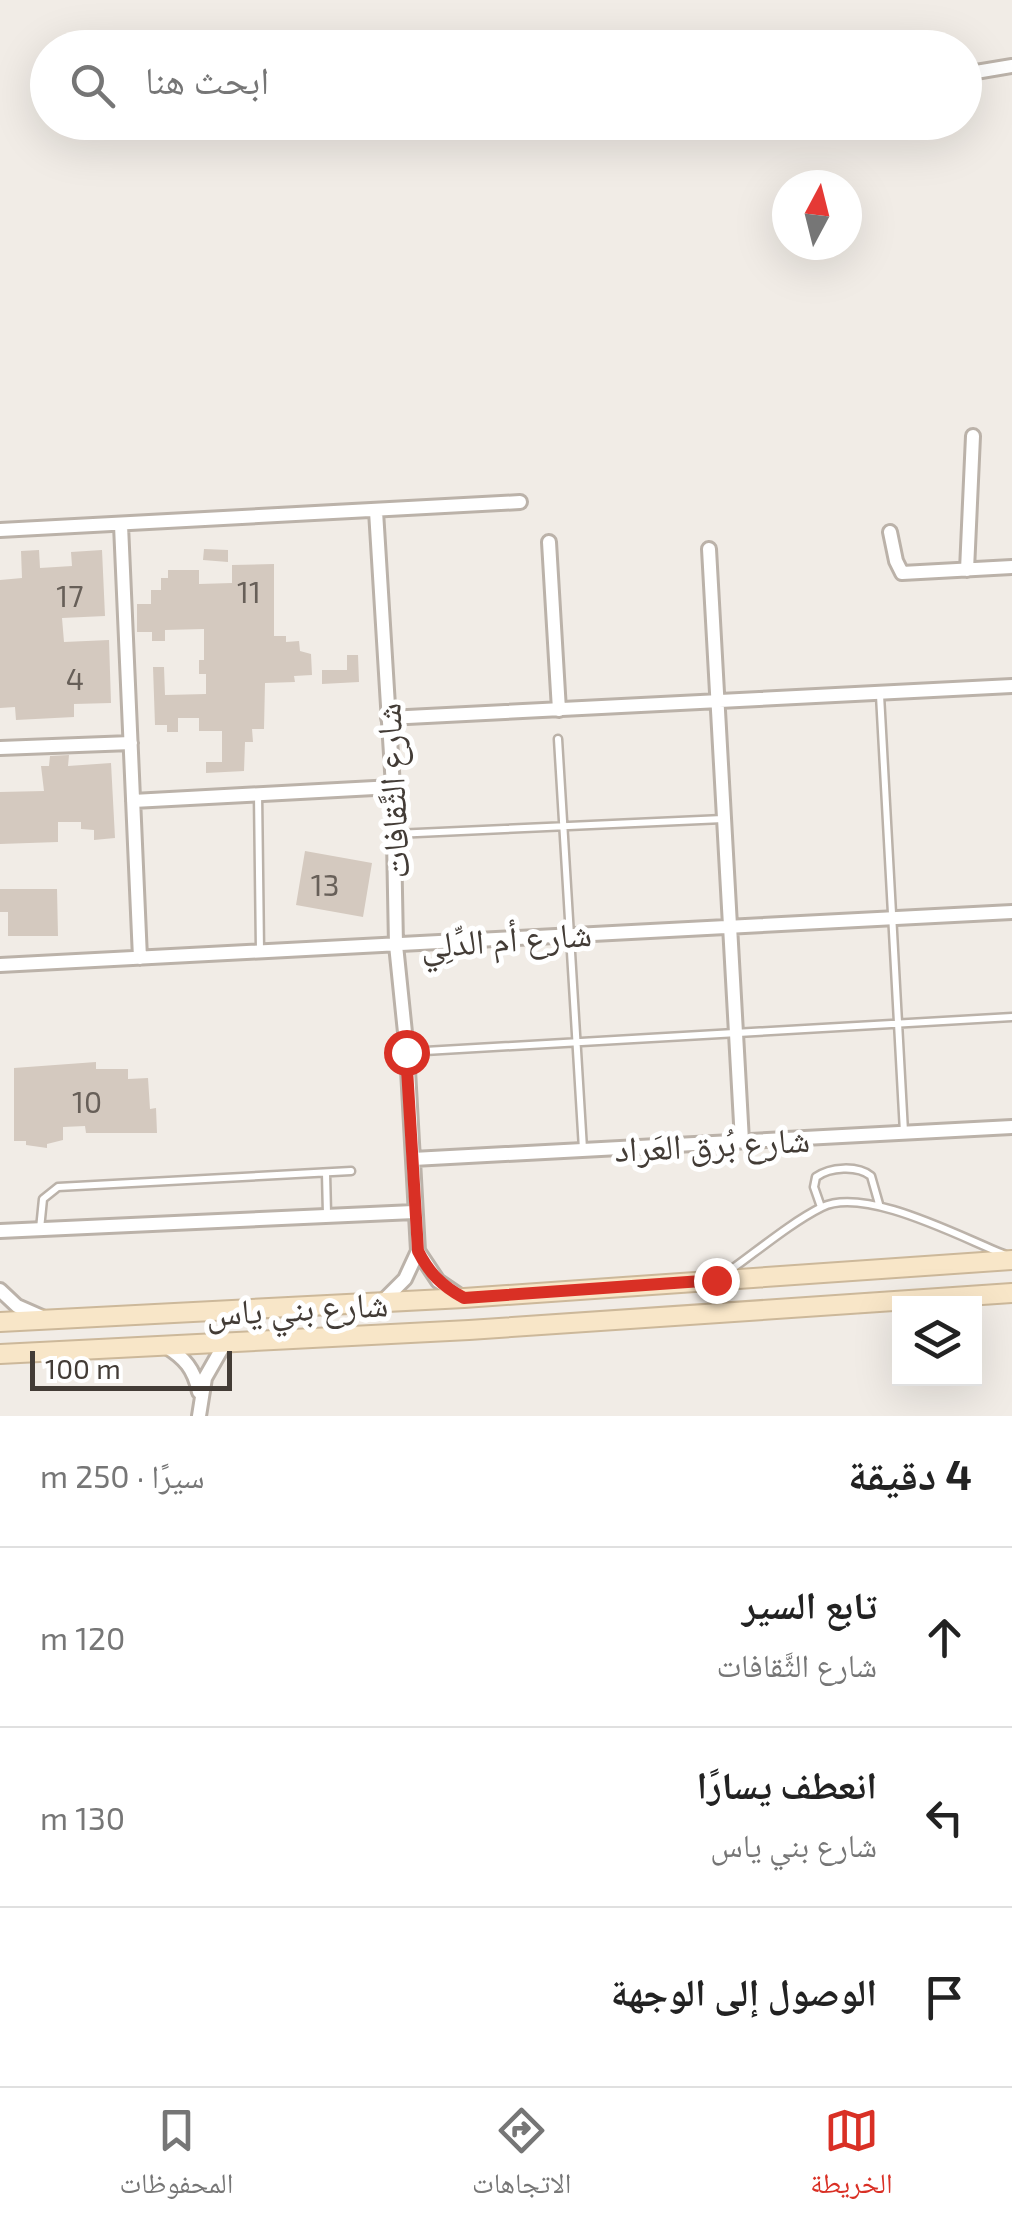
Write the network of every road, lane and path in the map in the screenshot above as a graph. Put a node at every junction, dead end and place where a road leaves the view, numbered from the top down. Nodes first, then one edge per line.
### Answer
1 (1012, 66) edge
2 (982, 71) edge
3 (974, 436) dead end
4 (520, 502) dead end
5 (376, 512) junction
6 (121, 525) junction
7 (0, 530) edge
8 (890, 532) dead end
9 (549, 542) dead end
10 (709, 549) dead end
11 (1012, 567) edge
12 (968, 570) junction
13 (1012, 686) edge
14 (880, 693) junction
15 (718, 701) junction
16 (560, 710) junction
17 (388, 718) junction
18 (558, 739) dead end
19 (130, 742) junction
20 (0, 748) edge
21 (393, 788) junction
22 (258, 794) junction
23 (133, 801) junction
24 (724, 819) junction
25 (564, 826) junction
26 (394, 834) junction
27 (1012, 912) edge
28 (892, 918) junction
29 (730, 925) junction
30 (570, 933) junction
31 (396, 945) junction
32 (260, 952) junction
33 (140, 958) junction
34 (0, 965) edge
35 (1012, 1017) edge
36 (898, 1024) junction
37 (736, 1033) junction
38 (576, 1042) junction
39 (406, 1052) junction
40 (1012, 1127) edge
41 (904, 1133) junction
42 (742, 1142) junction
43 (583, 1150) junction
44 (412, 1159) junction
45 (351, 1171) dead end
46 (326, 1173) junction
47 (879, 1205) junction
48 (821, 1208) junction
49 (414, 1212) junction
50 (327, 1216) junction
51 (40, 1229) junction
52 (0, 1231) edge
53 (418, 1251) junction
54 (1012, 1258) edge
55 (716, 1280) junction
56 (0, 1290) edge
57 (1012, 1293) edge
58 (464, 1298) junction
59 (382, 1302) junction
60 (49, 1320) junction
61 (0, 1322) edge
62 (225, 1343) junction
63 (163, 1344) junction
64 (0, 1354) edge
65 (200, 1400) junction
66 (199, 1416) edge

1 - 2 street
3 - 12 street
4 - 5 street
5 - 6 street
5 - 17 street, شارع الثَّقافات
6 - 7 street
6 - 19 street
8 - 12 street
9 - 16 street
10 - 15 street
11 - 12 street
13 - 14 street
14 - 15 street
14 - 28 lane
15 - 16 street
15 - 24 street
16 - 17 street
17 - 21 street, شارع الثَّقافات
18 - 25 lane
19 - 20 street
19 - 23 street
21 - 22 street
21 - 26 street, شارع الثَّقافات
22 - 23 street
22 - 32 lane
23 - 33 street
24 - 25 lane
24 - 29 street
25 - 26 lane
25 - 30 lane
26 - 31 street, شارع الثَّقافات
27 - 28 street, شارع أم الدِّلِي
28 - 29 street, شارع أم الدِّلِي
28 - 36 lane
29 - 30 street, شارع أم الدِّلِي
29 - 37 street
30 - 31 street, شارع أم الدِّلِي
30 - 38 lane
31 - 32 street, شارع أم الدِّلِي
31 - 39 street, شارع الثَّقافات
32 - 33 street, شارع أم الدِّلِي
33 - 34 street, شارع أم الدِّلِي
35 - 36 lane
36 - 37 lane
36 - 41 lane
37 - 38 lane
37 - 42 street
38 - 39 lane
38 - 43 lane
39 - 44 street, شارع الثَّقافات
40 - 41 street, شارع بُرق العَراد
41 - 42 street, شارع بُرق العَراد
42 - 43 street, شارع بُرق العَراد
43 - 44 street, شارع بُرق العَراد
44 - 49 street, شارع الثَّقافات
45 - 46 lane
46 - 50 lane
46 - 51 lane
47 - 48 lane
47 - 48 lane
47 - 54 lane
48 - 55 lane
49 - 50 street
49 - 53 street, شارع الثَّقافات
50 - 51 street
51 - 52 street
53 - 58 street
53 - 59 street
54 - 55 main road, شارع بني ياس
55 - 58 main road, شارع بني ياس
56 - 60 street
57 - 62 main road, شارع بني ياس
58 - 59 main road, شارع بني ياس
59 - 60 main road, شارع بني ياس
60 - 61 main road, شارع بني ياس
62 - 63 main road, شارع بني ياس
62 - 65 street
63 - 64 main road, شارع بني ياس
63 - 65 street
65 - 66 street

